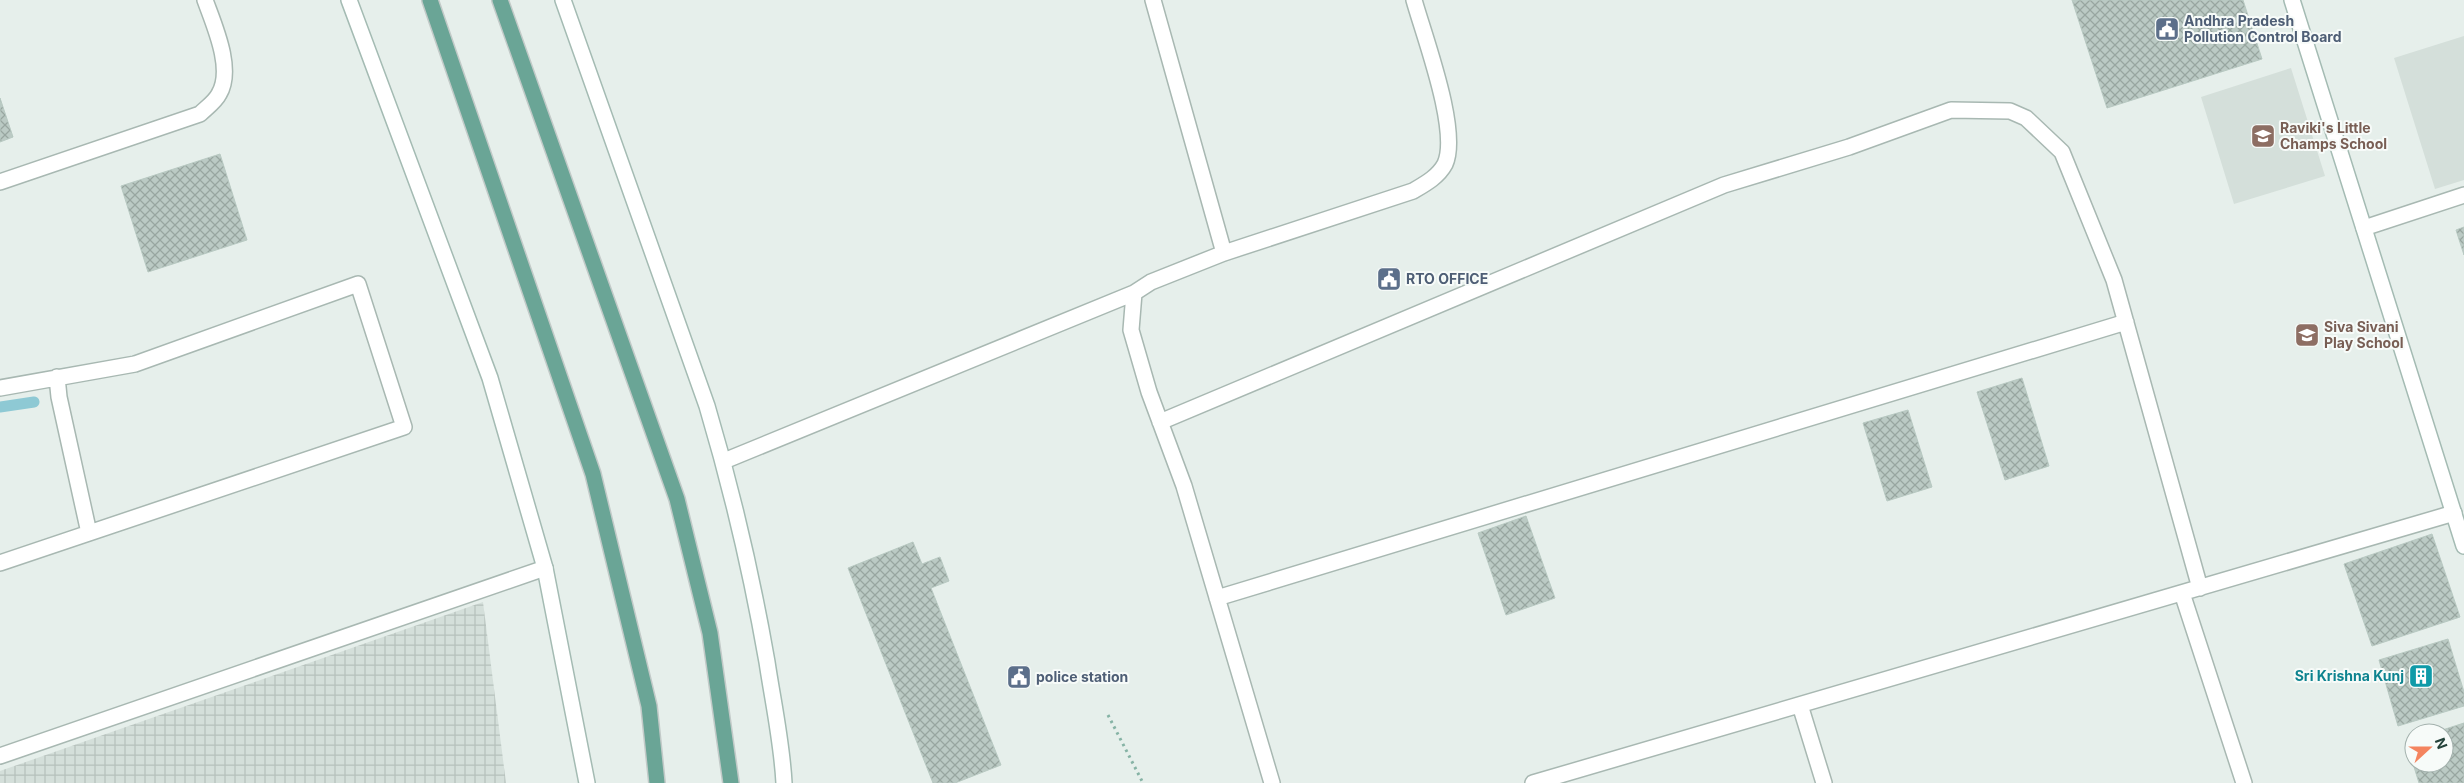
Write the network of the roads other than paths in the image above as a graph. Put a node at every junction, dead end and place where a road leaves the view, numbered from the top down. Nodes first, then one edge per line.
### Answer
1 (205, 0) edge
2 (349, 0) edge
3 (430, 0) edge
4 (500, 0) edge
5 (563, 0) edge
6 (1153, 0) edge
7 (1414, 0) edge
8 (2292, 0) edge
9 (0, 182) edge
10 (2464, 195) edge
11 (2364, 228) junction
12 (1224, 253) junction
13 (1134, 293) junction
14 (2126, 322) junction
15 (58, 377) junction
16 (0, 388) edge
17 (1160, 422) junction
18 (724, 462) junction
19 (2454, 513) junction
20 (89, 533) junction
21 (2464, 546) edge
22 (0, 563) edge
23 (545, 568) junction
24 (2200, 588) junction
25 (2182, 593) junction
26 (1217, 598) junction
27 (1800, 705) junction
28 (0, 756) edge
29 (587, 783) edge
30 (657, 783) edge
31 (731, 783) edge
32 (784, 783) edge
33 (1272, 783) edge
34 (1533, 783) edge
35 (1824, 783) edge
36 (2244, 783) edge

1 - 9 street
2 - 23 street
3 - 30 main road
4 - 31 main road
5 - 18 street
6 - 12 street
7 - 12 street
8 - 11 street
10 - 11 street
11 - 19 street
12 - 13 street
13 - 17 street
13 - 18 street
14 - 17 street
14 - 24 street
14 - 26 street
15 - 16 street
15 - 20 street
15 - 20 street
17 - 26 street
18 - 32 street
19 - 21 street
19 - 24 street
20 - 22 street
23 - 28 street
23 - 29 street
24 - 25 street
25 - 27 street
25 - 36 street
26 - 33 street
27 - 34 street
27 - 35 street

